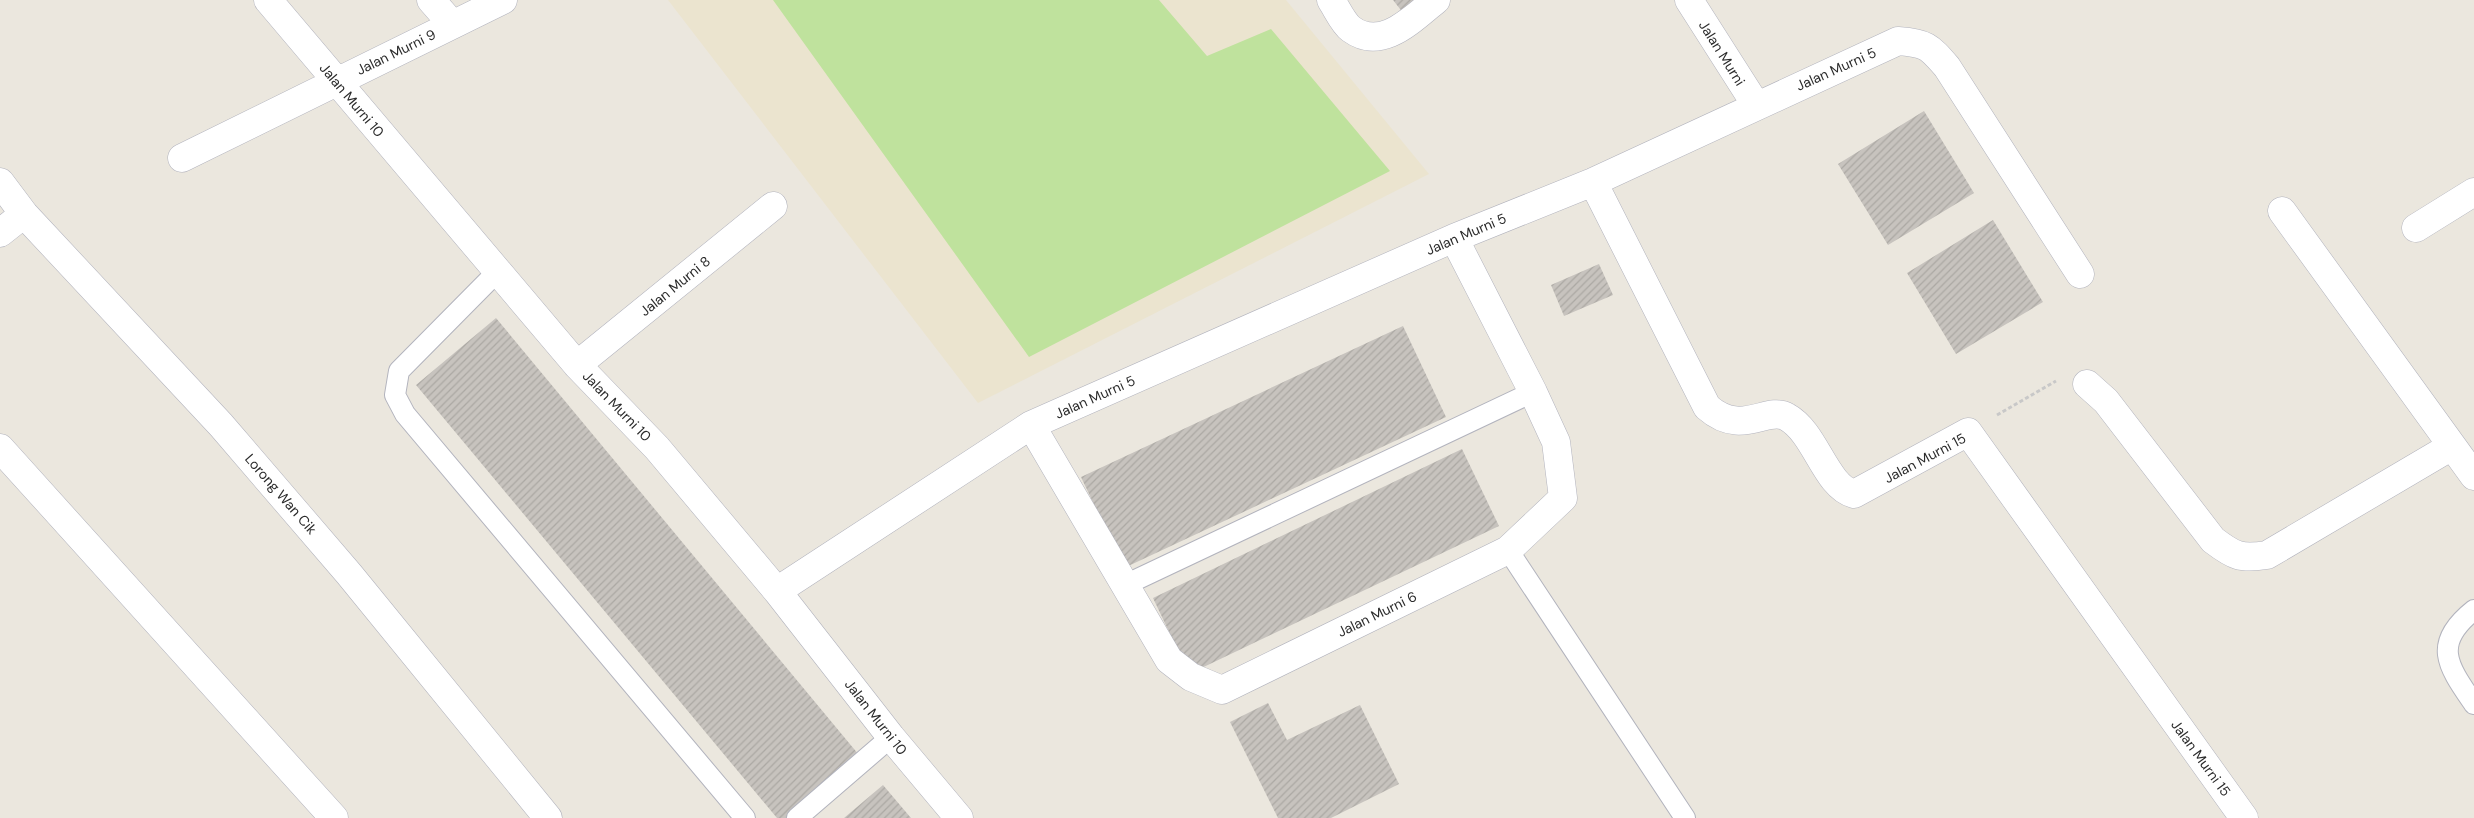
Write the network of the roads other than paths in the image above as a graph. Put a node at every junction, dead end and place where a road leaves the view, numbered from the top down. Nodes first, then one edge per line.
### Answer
1 (268, 0) edge
2 (431, 0) edge
3 (503, 0) edge
4 (1331, 0) edge
5 (1436, 0) edge
6 (1689, 0) edge
7 (452, 24) junction
8 (336, 81) junction
9 (1756, 106) junction
10 (182, 158) dead end
11 (0, 182) edge
12 (1593, 182) junction
13 (2474, 192) edge
14 (773, 206) dead end
15 (2282, 211) dead end
16 (24, 214) junction
17 (2416, 228) dead end
18 (0, 233) edge
19 (1454, 238) junction
20 (497, 272) junction
21 (2080, 274) dead end
22 (577, 366) junction
23 (2088, 384) road end
24 (1533, 392) junction
25 (1032, 425) junction
26 (2452, 446) junction
27 (0, 448) edge
28 (2474, 476) edge
29 (1508, 550) junction
30 (1125, 585) junction
31 (778, 591) junction
32 (2474, 610) edge
33 (2474, 704) edge
34 (891, 737) junction
35 (334, 818) edge
36 (548, 818) edge
37 (745, 818) edge
38 (796, 818) edge
39 (959, 818) edge
40 (1685, 818) edge
41 (2244, 818) edge

1 - 8 street, Jalan Murni 10
2 - 7 street
3 - 7 street, Jalan Murni 9
4 - 5 street
6 - 9 street, Jalan Murni
7 - 8 street, Jalan Murni 9
8 - 10 street, Jalan Murni 9
8 - 20 street, Jalan Murni 10
9 - 12 street, Jalan Murni 5
9 - 21 street, Jalan Murni 5
11 - 16 street, Lorong Wan Cik
12 - 19 street, Jalan Murni 5
12 - 41 street, Jalan Murni 15
13 - 17 street
14 - 22 street, Jalan Murni 8
15 - 26 street
16 - 18 street
16 - 36 street, Lorong Wan Cik
19 - 24 street, Jalan Murni 6
19 - 25 street, Jalan Murni 5
20 - 22 street, Jalan Murni 10
20 - 37 lane
22 - 31 street, Jalan Murni 10
23 - 26 street
24 - 29 street, Jalan Murni 6
24 - 30 lane
25 - 30 street, Jalan Murni 6
25 - 31 street, Jalan Murni 5
26 - 28 street
27 - 35 street
29 - 30 street, Jalan Murni 6
29 - 40 lane
31 - 34 street, Jalan Murni 10
32 - 33 lane
34 - 38 lane
34 - 39 street, Jalan Murni 10

